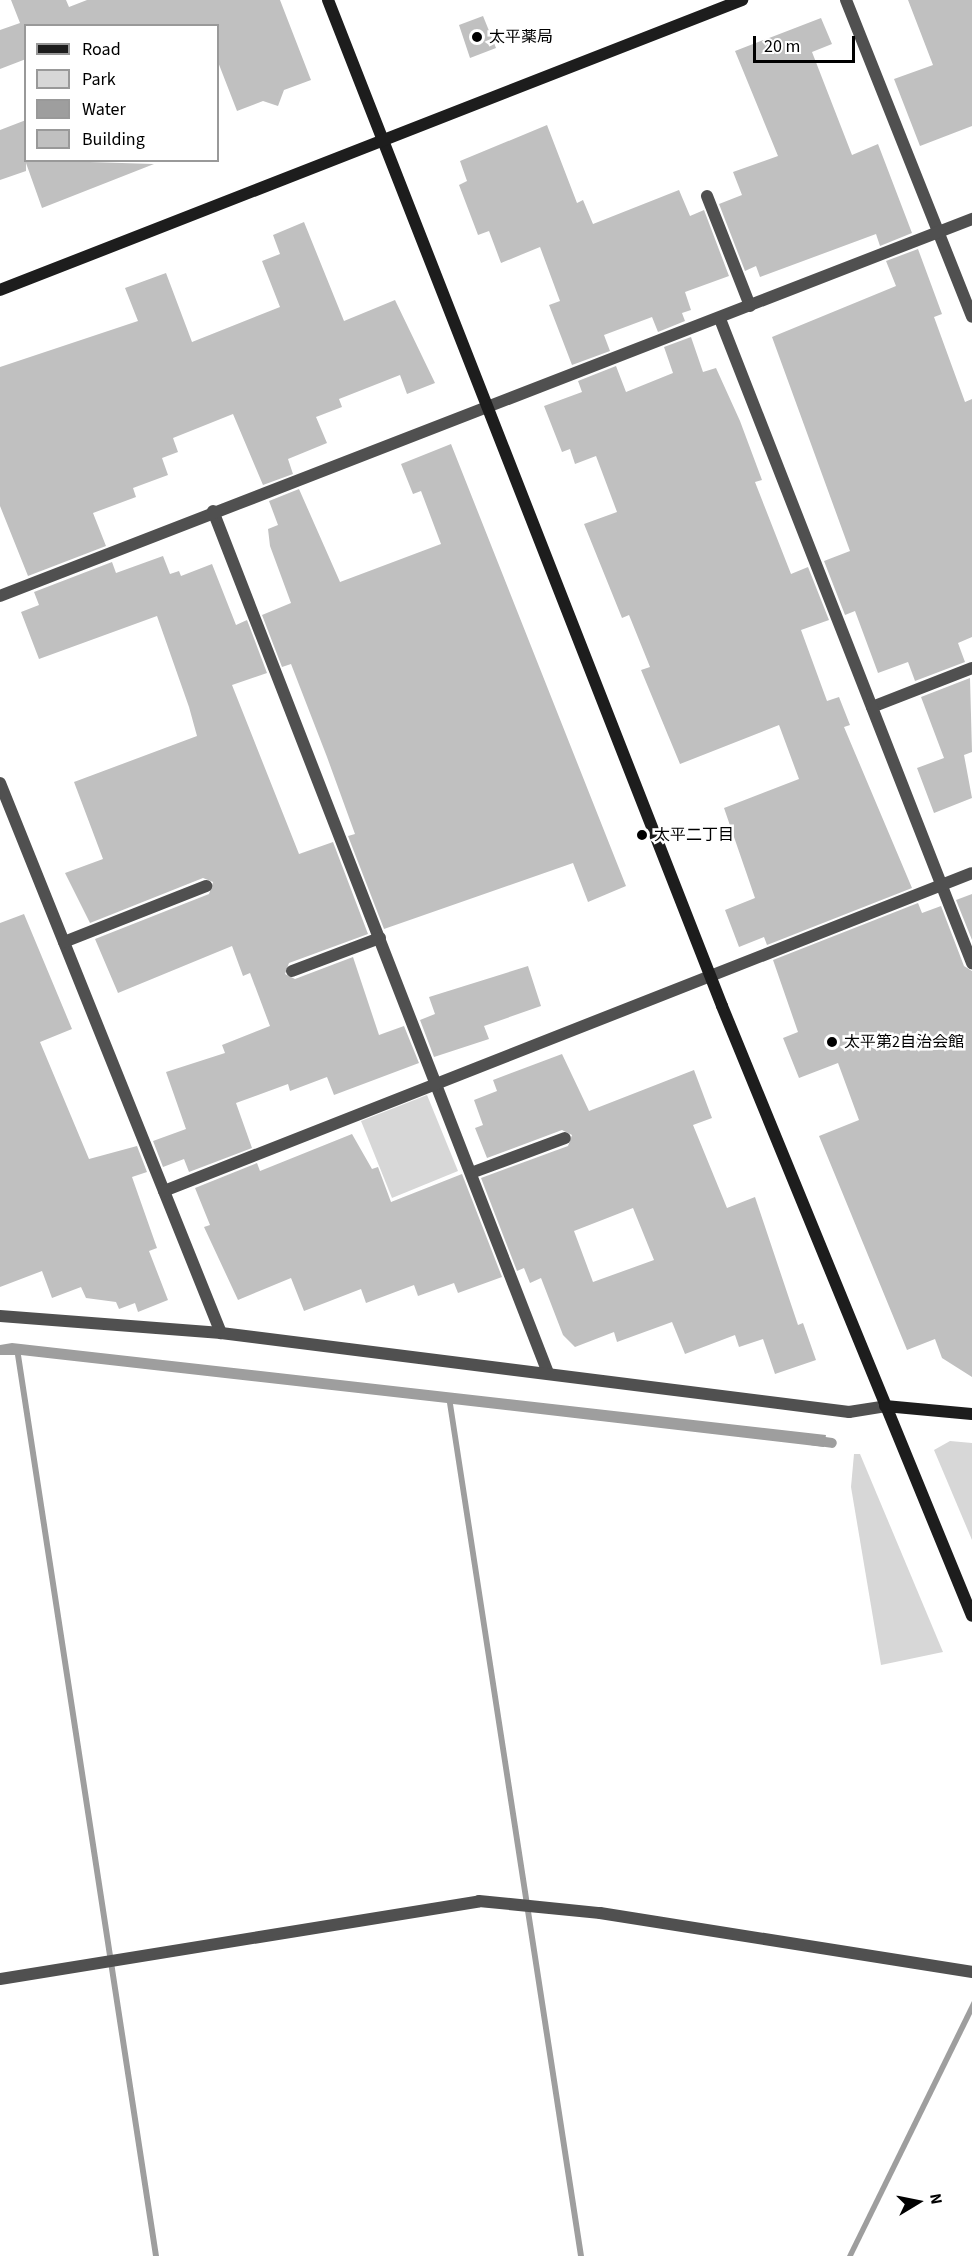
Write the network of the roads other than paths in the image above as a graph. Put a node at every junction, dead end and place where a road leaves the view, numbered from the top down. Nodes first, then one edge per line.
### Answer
1 (328, 0) edge
2 (742, 0) edge
3 (846, 0) edge
4 (382, 137) junction
5 (707, 196) dead end
6 (972, 219) edge
7 (940, 231) junction
8 (0, 290) edge
9 (750, 306) junction
10 (972, 317) edge
11 (720, 319) junction
12 (484, 408) junction
13 (213, 511) junction
14 (0, 596) edge
15 (972, 668) edge
16 (872, 707) junction
17 (0, 783) edge
18 (972, 873) edge
19 (942, 885) junction
20 (206, 886) dead end
21 (380, 938) junction
22 (64, 942) junction
23 (972, 963) edge
24 (292, 971) dead end
25 (711, 978) junction
26 (436, 1084) junction
27 (565, 1138) dead end
28 (471, 1173) junction
29 (164, 1191) junction
30 (0, 1316) edge
31 (221, 1333) junction
32 (548, 1373) junction
33 (885, 1406) junction
34 (972, 1414) edge
35 (972, 1616) edge
36 (972, 1972) edge
37 (0, 1979) edge

1 - 4 street
2 - 4 street
3 - 7 street
4 - 8 street
4 - 12 street
5 - 9 street
6 - 7 street
7 - 9 street
7 - 10 street
9 - 11 street
11 - 12 street
11 - 16 street
12 - 13 street
12 - 25 street
13 - 14 street
13 - 21 street
15 - 16 street
16 - 19 street
17 - 22 street
18 - 19 street
19 - 23 street
19 - 25 street
20 - 22 street
21 - 24 street
21 - 26 street
22 - 29 street
25 - 26 street
25 - 33 street
26 - 28 street
26 - 29 street
27 - 28 street
28 - 32 street
29 - 31 street
30 - 31 street
31 - 32 street
32 - 33 street
33 - 34 street
33 - 35 street
36 - 37 street

